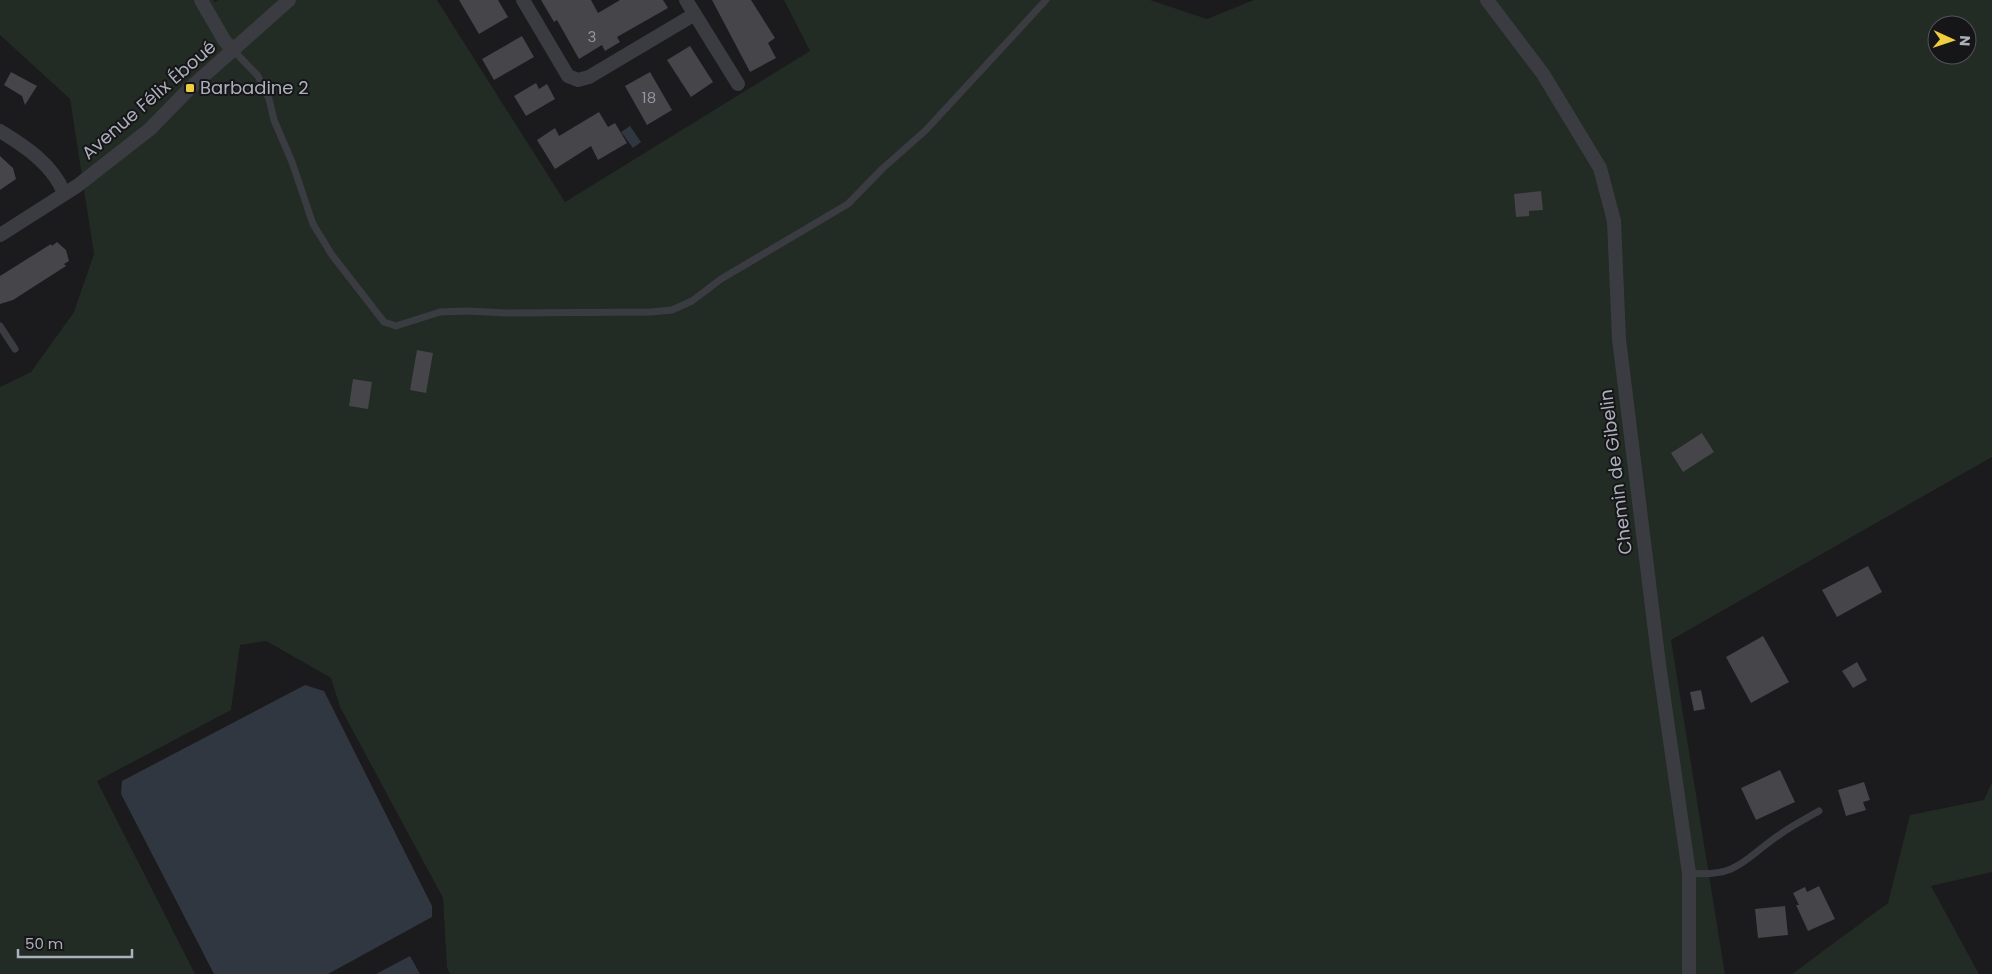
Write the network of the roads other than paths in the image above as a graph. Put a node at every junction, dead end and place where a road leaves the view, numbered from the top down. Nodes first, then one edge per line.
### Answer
1 (201, 0) edge
2 (289, 0) edge
3 (523, 0) edge
4 (686, 0) edge
5 (1046, 0) edge
6 (1487, 0) edge
7 (695, 14) junction
8 (234, 51) junction
9 (738, 84) dead end
10 (0, 131) edge
11 (64, 193) junction
12 (0, 235) edge
13 (0, 326) edge
14 (15, 349) dead end
15 (1819, 811) dead end
16 (1689, 873) junction
17 (1690, 974) edge

1 - 8 street
2 - 8 street, Avenue Félix Éboué
3 - 7 street
4 - 7 street
5 - 8 lane
6 - 16 street, Chemin de Gibelin
7 - 9 street
8 - 11 street, Avenue Félix Éboué
10 - 11 street
11 - 12 street, Avenue Félix Éboué
13 - 14 lane
15 - 16 lane
16 - 17 street, Chemin de Gibelin

